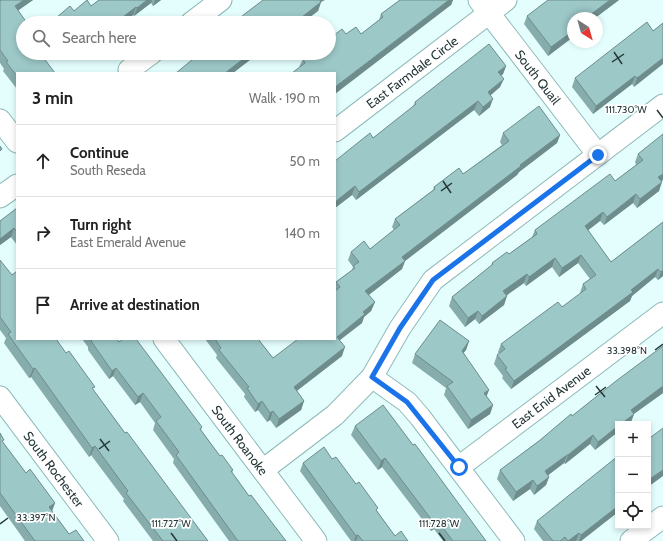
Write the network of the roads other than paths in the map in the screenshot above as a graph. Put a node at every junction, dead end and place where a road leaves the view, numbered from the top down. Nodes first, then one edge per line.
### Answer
1 (221, 0) edge
2 (506, 0) edge
3 (484, 7) edge
4 (200, 16) edge
5 (143, 60) edge
6 (129, 70) dead end
7 (663, 105) edge
8 (0, 120) edge
9 (336, 130) edge
10 (16, 141) edge
11 (598, 155) junction
12 (16, 186) edge
13 (0, 197) edge
14 (663, 313) edge
15 (165, 340) edge
16 (372, 377) junction
17 (0, 396) edge
18 (459, 467) junction
19 (263, 470) junction
20 (663, 517) edge
21 (108, 541) edge
22 (316, 541) edge
23 (514, 541) edge
24 (631, 541) edge

1 - 4 street
2 - 3 street, East Farmdale Circle
3 - 9 street, East Farmdale Circle
3 - 11 street, South Quail
5 - 6 street
7 - 11 street
8 - 10 street
11 - 16 street
12 - 13 street
14 - 18 street, East Enid Avenue
15 - 19 street, South Roanoke
16 - 18 street
16 - 19 street
17 - 21 street, South Rochester
18 - 23 street
19 - 22 street, South Roanoke
20 - 24 street

